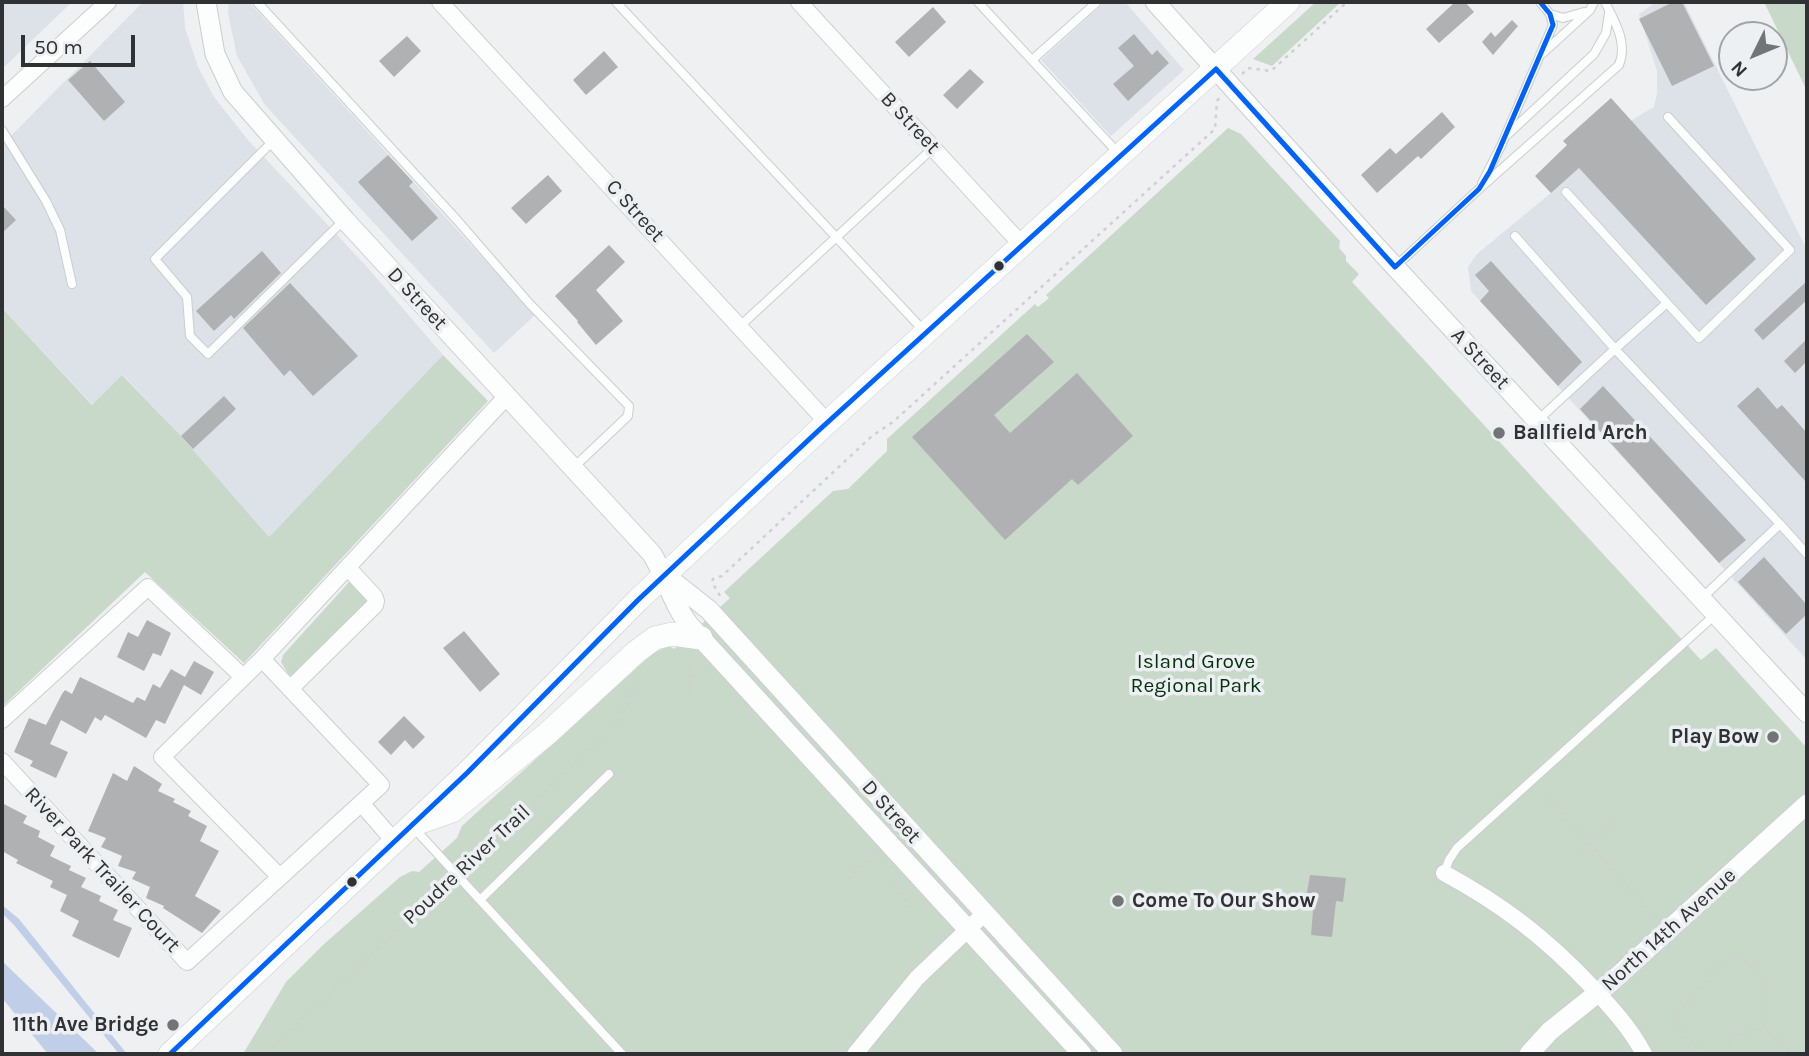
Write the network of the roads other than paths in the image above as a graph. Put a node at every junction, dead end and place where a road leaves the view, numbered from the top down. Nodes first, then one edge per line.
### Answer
1 (108, 2) edge
2 (206, 2) edge
3 (257, 2) edge
4 (440, 2) edge
5 (616, 2) edge
6 (799, 2) edge
7 (978, 2) edge
8 (1097, 2) edge
9 (1155, 2) edge
10 (1288, 2) edge
11 (1540, 2) edge
12 (1592, 6) edge
13 (1607, 6) edge
14 (1550, 14) junction
15 (1541, 55) junction
16 (1032, 60) junction
17 (1223, 77) junction
18 (2, 99) edge
19 (1668, 117) dead end
20 (2, 130) edge
21 (1506, 136) junction
22 (274, 139) junction
23 (933, 148) junction
24 (1120, 156) junction
25 (1479, 188) junction
26 (1566, 192) dead end
27 (345, 220) junction
28 (1515, 236) dead end
29 (836, 237) junction
30 (1022, 245) junction
31 (1395, 267) junction
32 (72, 285) dead end
33 (1667, 303) junction
34 (740, 326) junction
35 (926, 333) junction
36 (1615, 349) junction
37 (507, 396) junction
38 (1537, 421) junction
39 (827, 422) junction
40 (573, 468) junction
41 (1780, 524) junction
42 (1807, 554) edge
43 (348, 568) junction
44 (665, 575) junction
45 (1701, 599) junction
46 (1716, 614) junction
47 (701, 638) junction
48 (261, 659) junction
49 (243, 677) junction
50 (289, 689) junction
51 (1807, 713) edge
52 (2, 720) edge
53 (2, 761) edge
54 (608, 774) dead end
55 (361, 803) junction
56 (1807, 804) edge
57 (411, 825) junction
58 (394, 841) junction
59 (1444, 873) joint
60 (279, 877) junction
61 (480, 900) junction
62 (984, 914) junction
63 (964, 932) junction
64 (1598, 993) junction
65 (170, 1054) edge
66 (622, 1054) edge
67 (855, 1054) edge
68 (1082, 1054) edge
69 (1112, 1054) edge
70 (1529, 1054) edge
71 (1644, 1054) edge

1 - 18 street
2 - 22 street, D Street
3 - 40 lane
4 - 34 street, C Street
5 - 29 lane
6 - 23 street, B Street
7 - 16 lane
8 - 16 lane
9 - 17 street, A Street
10 - 17 main road
11 - 14 lane
12 - 14 lane
12 - 15 lane
13 - 21 lane
13 - 25 lane
14 - 15 lane
15 - 21 lane
16 - 24 lane
17 - 24 main road
17 - 31 street, A Street
19 - 33 lane
20 - 32 lane
21 - 25 lane
22 - 27 street, D Street
22 - 27 lane
23 - 29 lane
23 - 30 street, B Street
24 - 30 main road
25 - 31 lane
26 - 33 lane
27 - 37 street, D Street
28 - 36 lane
29 - 34 lane
29 - 35 lane
30 - 35 main road
31 - 38 street, A Street
33 - 36 lane
34 - 39 street, C Street
35 - 39 main road
36 - 38 lane
36 - 41 lane
37 - 40 street, D Street
37 - 43 street
38 - 45 street, A Street
39 - 44 main road
40 - 44 street, D Street
41 - 42 lane
41 - 45 lane
43 - 48 street
43 - 50 street
44 - 47 street, D Street
44 - 57 main road
44 - 62 street, D Street
45 - 46 street, A Street
46 - 51 street, A Street
46 - 59 lane
47 - 57 main road
47 - 63 street, D Street
48 - 49 street
48 - 50 street
49 - 52 street
49 - 60 street
50 - 55 street
53 - 60 street, River Park Trailer Court
54 - 61 lane
55 - 58 street
55 - 60 street
56 - 64 street, North 14th Avenue
57 - 58 main road
57 - 61 lane
58 - 65 main road
59 - 64 street
61 - 66 lane
62 - 63 street
62 - 69 street, D Street
63 - 67 street
63 - 68 street, D Street
64 - 70 street, North 14th Avenue
64 - 71 street

